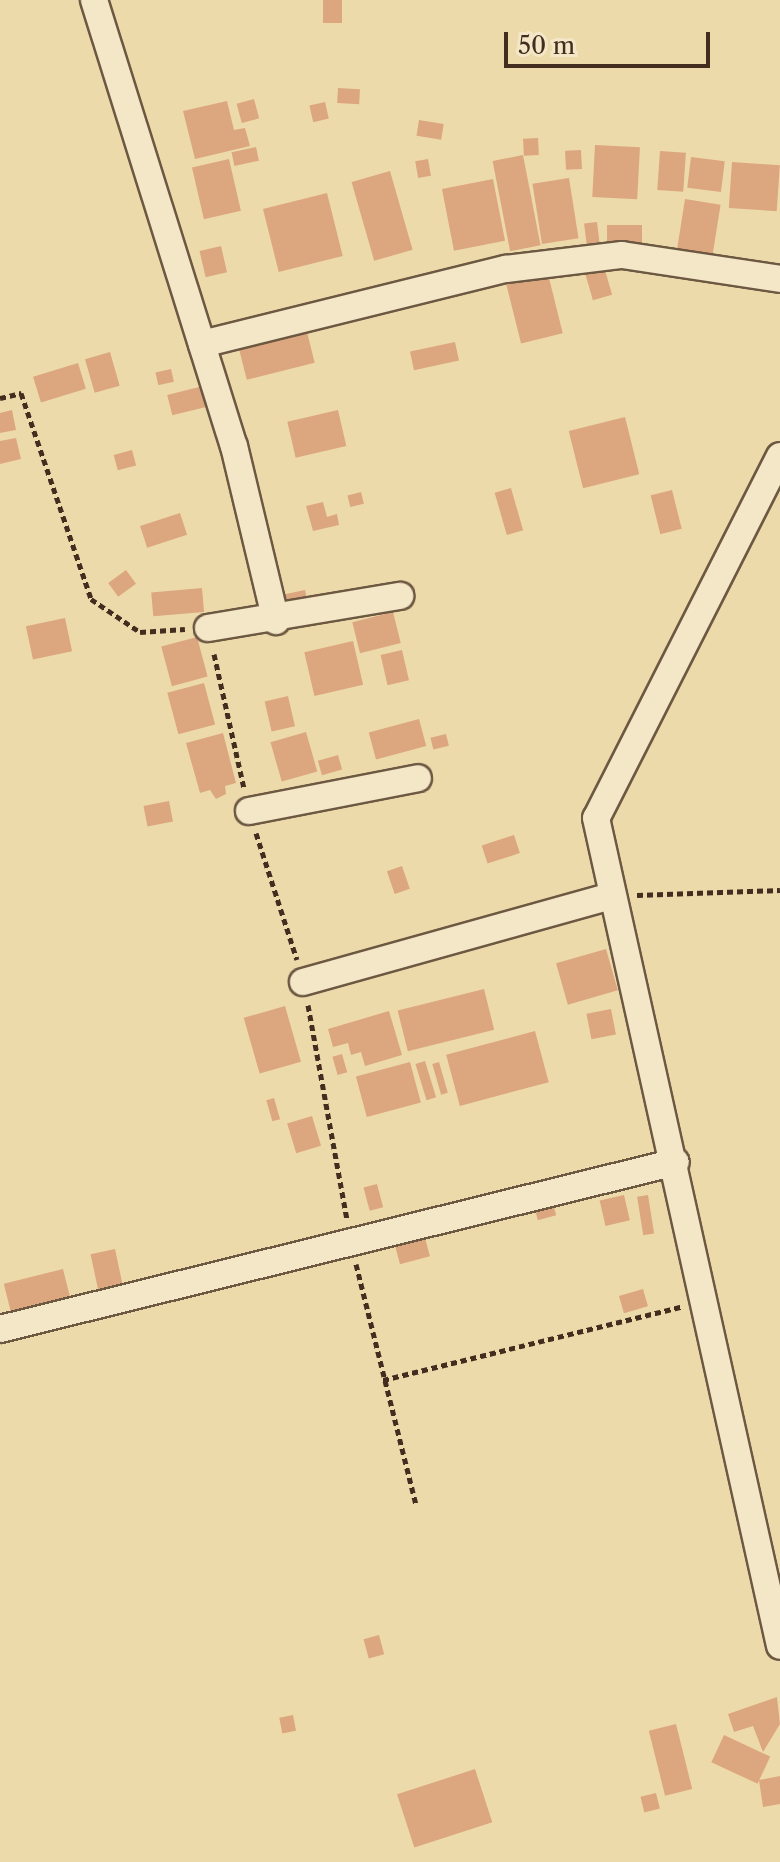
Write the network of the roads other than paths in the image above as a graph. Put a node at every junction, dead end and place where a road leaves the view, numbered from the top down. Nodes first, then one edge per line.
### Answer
1 (94, 0) edge
2 (780, 279) edge
3 (202, 344) junction
4 (780, 456) edge
5 (400, 596) dead end
6 (276, 621) junction
7 (208, 628) road end
8 (418, 778) dead end
9 (249, 811) road end
10 (612, 896) junction
11 (303, 982) road end
12 (676, 1162) junction
13 (0, 1329) edge
14 (780, 1646) edge

1 - 3 street
2 - 3 street
3 - 6 street
4 - 10 street
5 - 6 street
6 - 7 street
8 - 9 street
10 - 11 street
10 - 12 street
12 - 13 street
12 - 14 street

